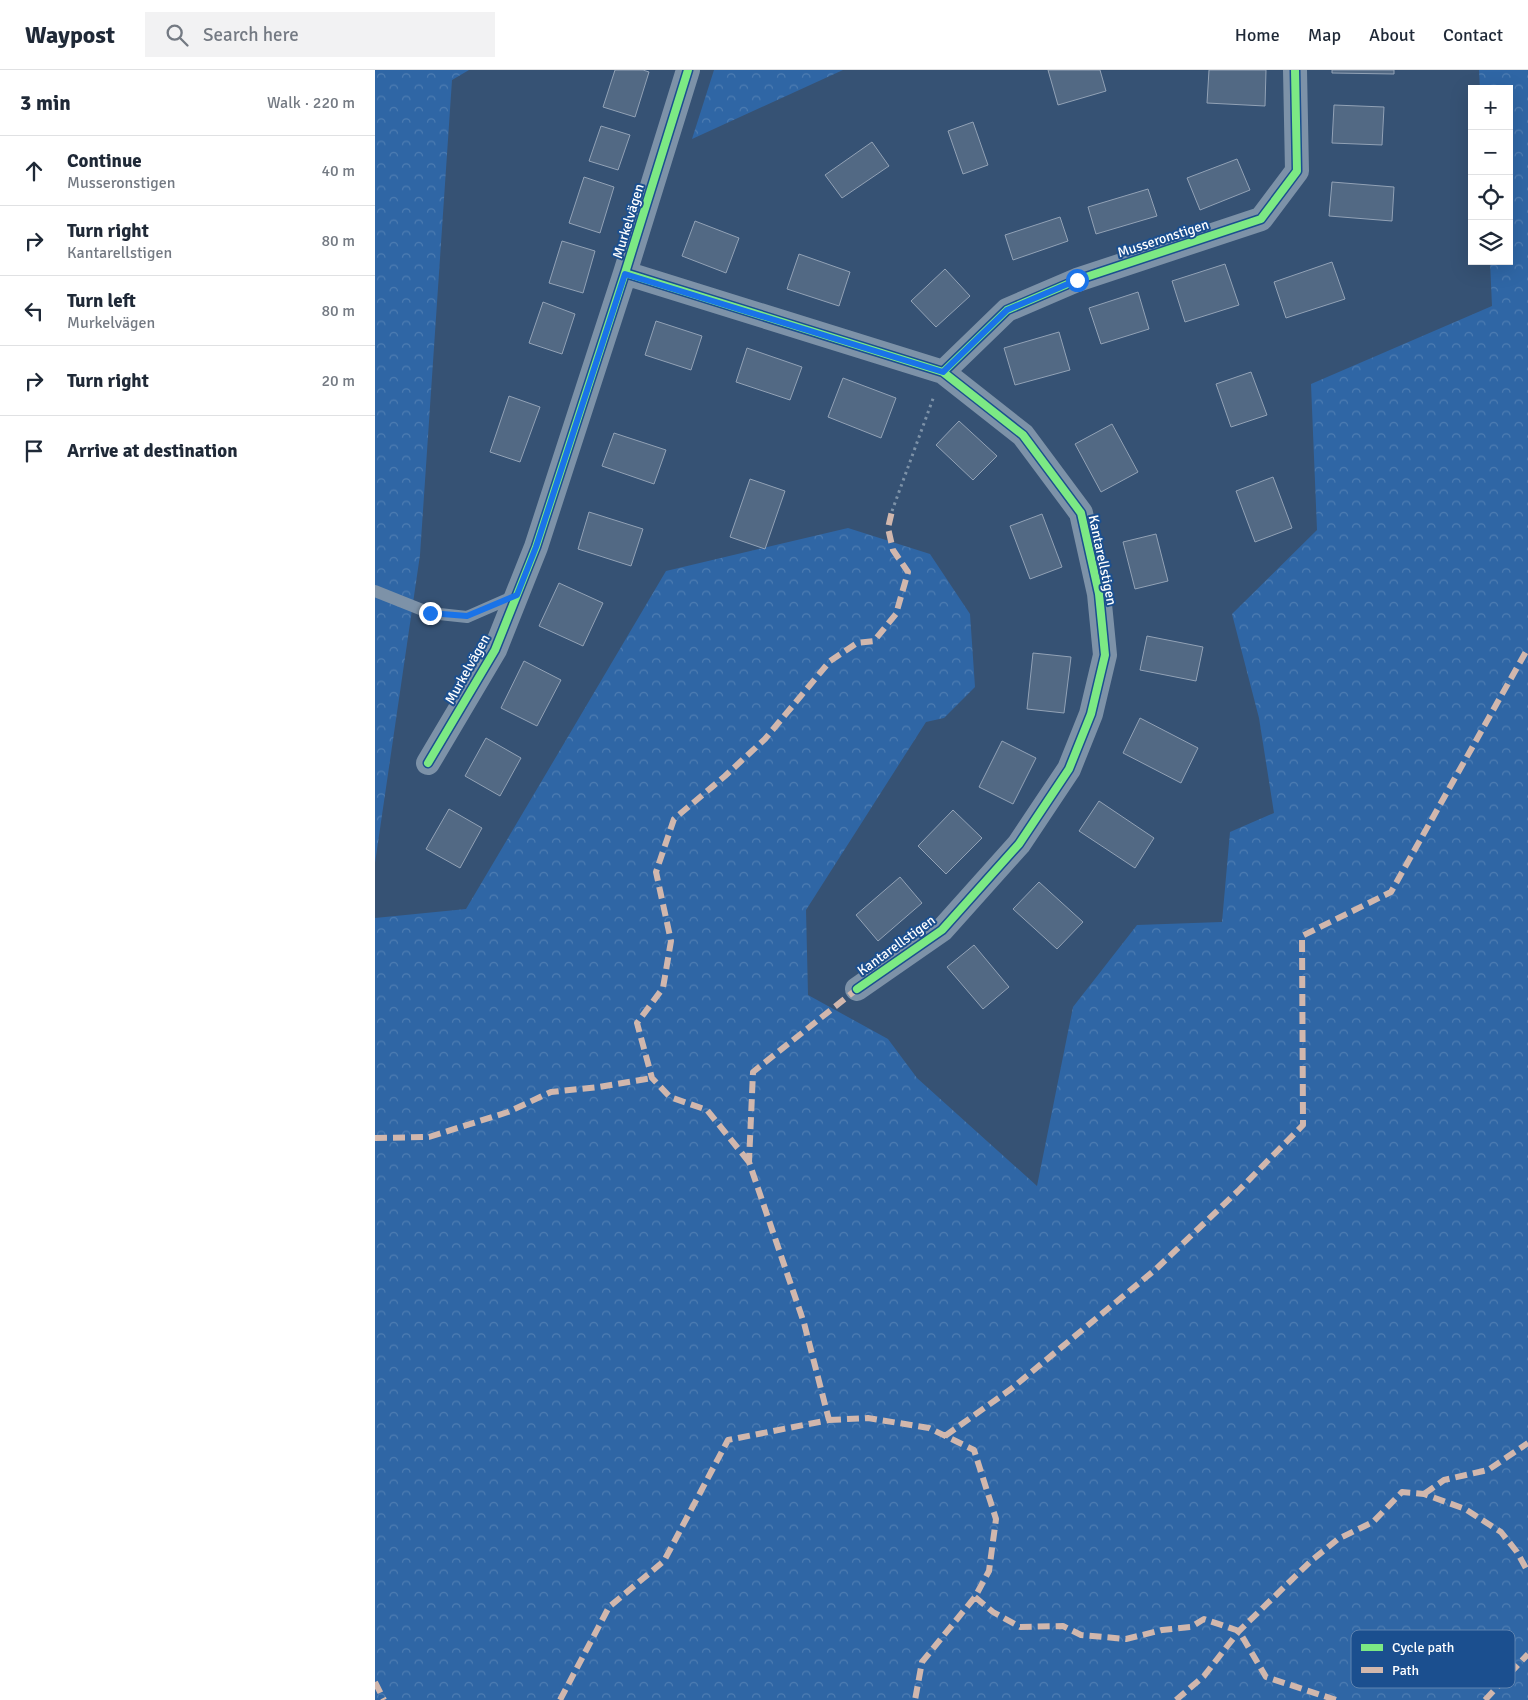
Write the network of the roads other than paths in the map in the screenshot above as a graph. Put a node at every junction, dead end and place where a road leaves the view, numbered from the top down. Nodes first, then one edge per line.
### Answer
1 (688, 70) edge
2 (1295, 70) edge
3 (625, 274) junction
4 (943, 372) junction
5 (375, 591) edge
6 (517, 595) junction
7 (428, 763) dead end
8 (857, 989) dead end

1 - 3 street, Murkelvägen
2 - 4 street, Musseronstigen
3 - 4 street, Kantarellstigen
3 - 6 street, Murkelvägen
4 - 8 street, Kantarellstigen
5 - 6 lane
6 - 7 street, Murkelvägen

